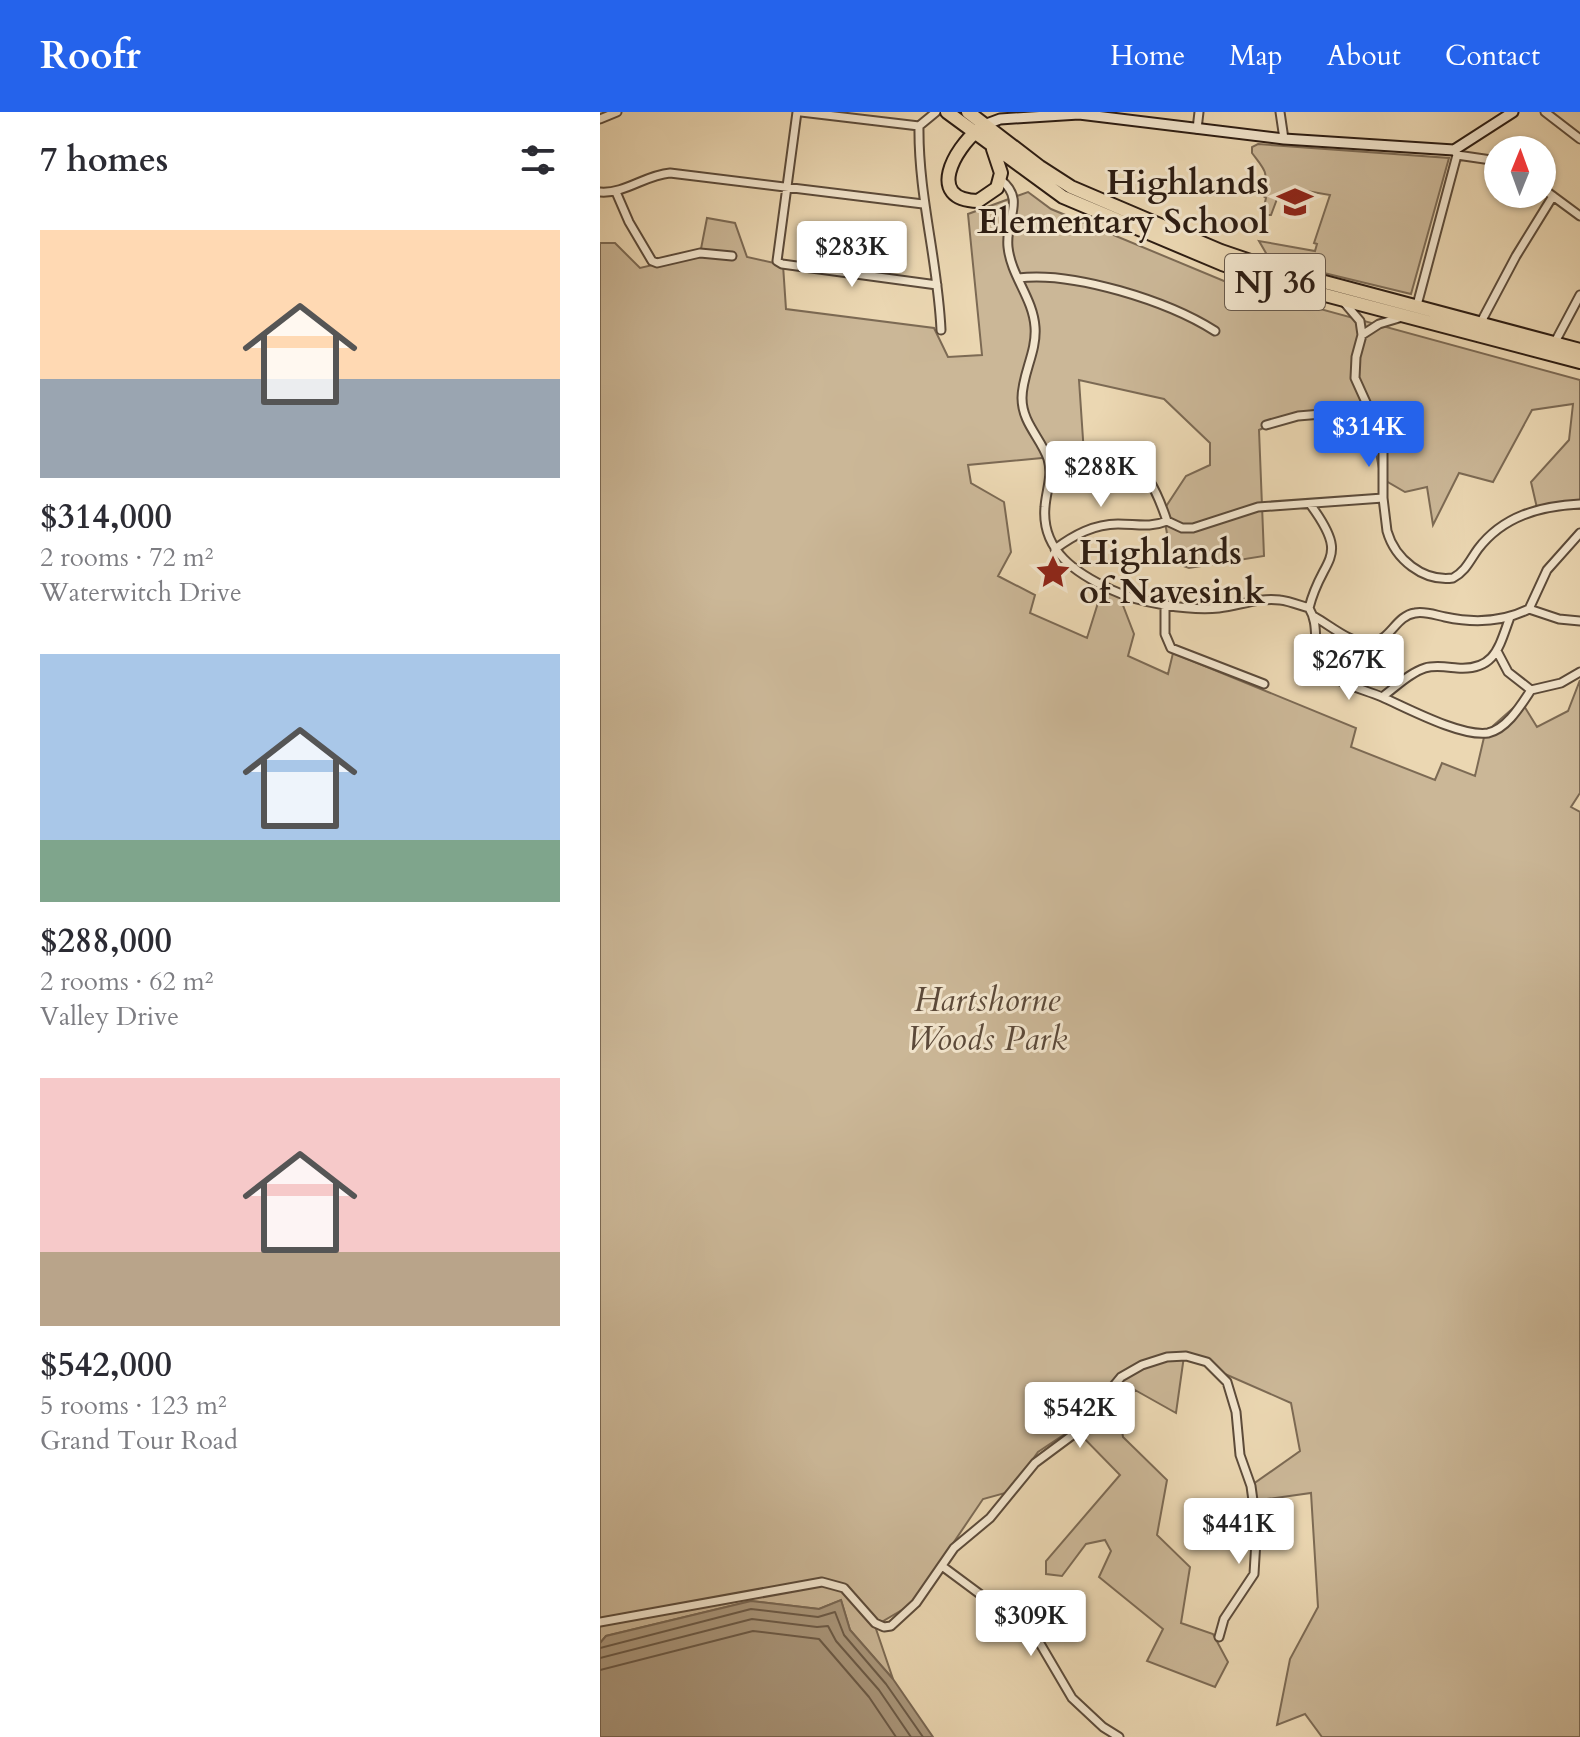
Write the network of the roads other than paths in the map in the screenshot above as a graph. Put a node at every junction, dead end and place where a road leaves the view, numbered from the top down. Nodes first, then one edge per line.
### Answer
1 (617, 112) edge
2 (799, 112) edge
3 (936, 112) edge
4 (947, 112) edge
5 (968, 112) edge
6 (1199, 112) edge
7 (1280, 112) edge
8 (1513, 112) edge
9 (1545, 112) edge
10 (1126, 116) edge
11 (600, 119) edge
12 (919, 126) junction
13 (979, 129) junction
14 (1197, 129) junction
15 (1579, 134) edge
16 (1284, 139) junction
17 (992, 147) junction
18 (1456, 152) junction
19 (1484, 158) edge
20 (1001, 180) junction
21 (787, 188) junction
22 (600, 192) edge
23 (616, 192) junction
24 (1556, 198) edge
25 (923, 204) junction
26 (1546, 208) edge
27 (1580, 216) edge
28 (732, 256) dead end
29 (1018, 278) junction
30 (937, 285) junction
31 (1580, 295) edge
32 (1340, 298) junction
33 (1414, 310) junction
34 (1481, 322) junction
35 (941, 330) dead end
36 (1215, 331) dead end
37 (1362, 335) junction
38 (1555, 342) junction
39 (1580, 350) edge
40 (1580, 362) edge
41 (1369, 410) junction
42 (1266, 425) dead end
43 (1049, 461) junction
44 (1383, 498) junction
45 (1310, 504) junction
46 (1580, 504) edge
47 (1167, 521) junction
48 (1580, 533) edge
49 (1055, 549) junction
50 (1165, 603) junction
51 (1309, 608) junction
52 (1529, 609) junction
53 (1510, 617) junction
54 (1317, 618) junction
55 (1580, 621) edge
56 (1498, 653) junction
57 (1580, 672) edge
58 (1264, 684) dead end
59 (1531, 690) junction
60 (1382, 697) junction
61 (942, 1566) junction
62 (600, 1622) edge
63 (1219, 1637) dead end
64 (1119, 1737) edge

1 - 11 street
2 - 12 street
2 - 21 street
3 - 12 street
4 - 13 highway, NJ 36
5 - 13 highway, NJ 36
6 - 14 street
7 - 16 street
8 - 18 street
9 - 15 street
10 - 13 street
10 - 14 street
12 - 25 street
13 - 17 highway, NJ 36
13 - 20 highway
13 - 33 highway, NJ 36
14 - 16 street
16 - 18 street
17 - 20 highway
17 - 32 highway, NJ 36
18 - 19 street
18 - 33 street
20 - 29 street
21 - 23 street
21 - 25 street
21 - 30 street
22 - 23 street
23 - 28 street
24 - 27 street
25 - 30 street
26 - 34 street
29 - 36 street
29 - 43 street
30 - 35 street
31 - 38 street
32 - 33 highway, NJ 36
32 - 37 street
33 - 34 highway, NJ 36
33 - 37 street
33 - 40 highway, NJ 36
34 - 38 highway, NJ 36
37 - 41 street
38 - 39 highway, NJ 36
41 - 42 street
41 - 44 street
43 - 47 street
43 - 49 street
44 - 45 street
44 - 46 street
45 - 47 street
45 - 51 street
47 - 49 street
48 - 52 street
49 - 50 street
50 - 51 street
50 - 58 street
51 - 54 street
52 - 53 street
52 - 55 street
53 - 54 street
53 - 56 street
54 - 60 street
56 - 59 street
56 - 60 street
57 - 59 street
59 - 60 street
61 - 62 street
61 - 63 street
61 - 64 street

